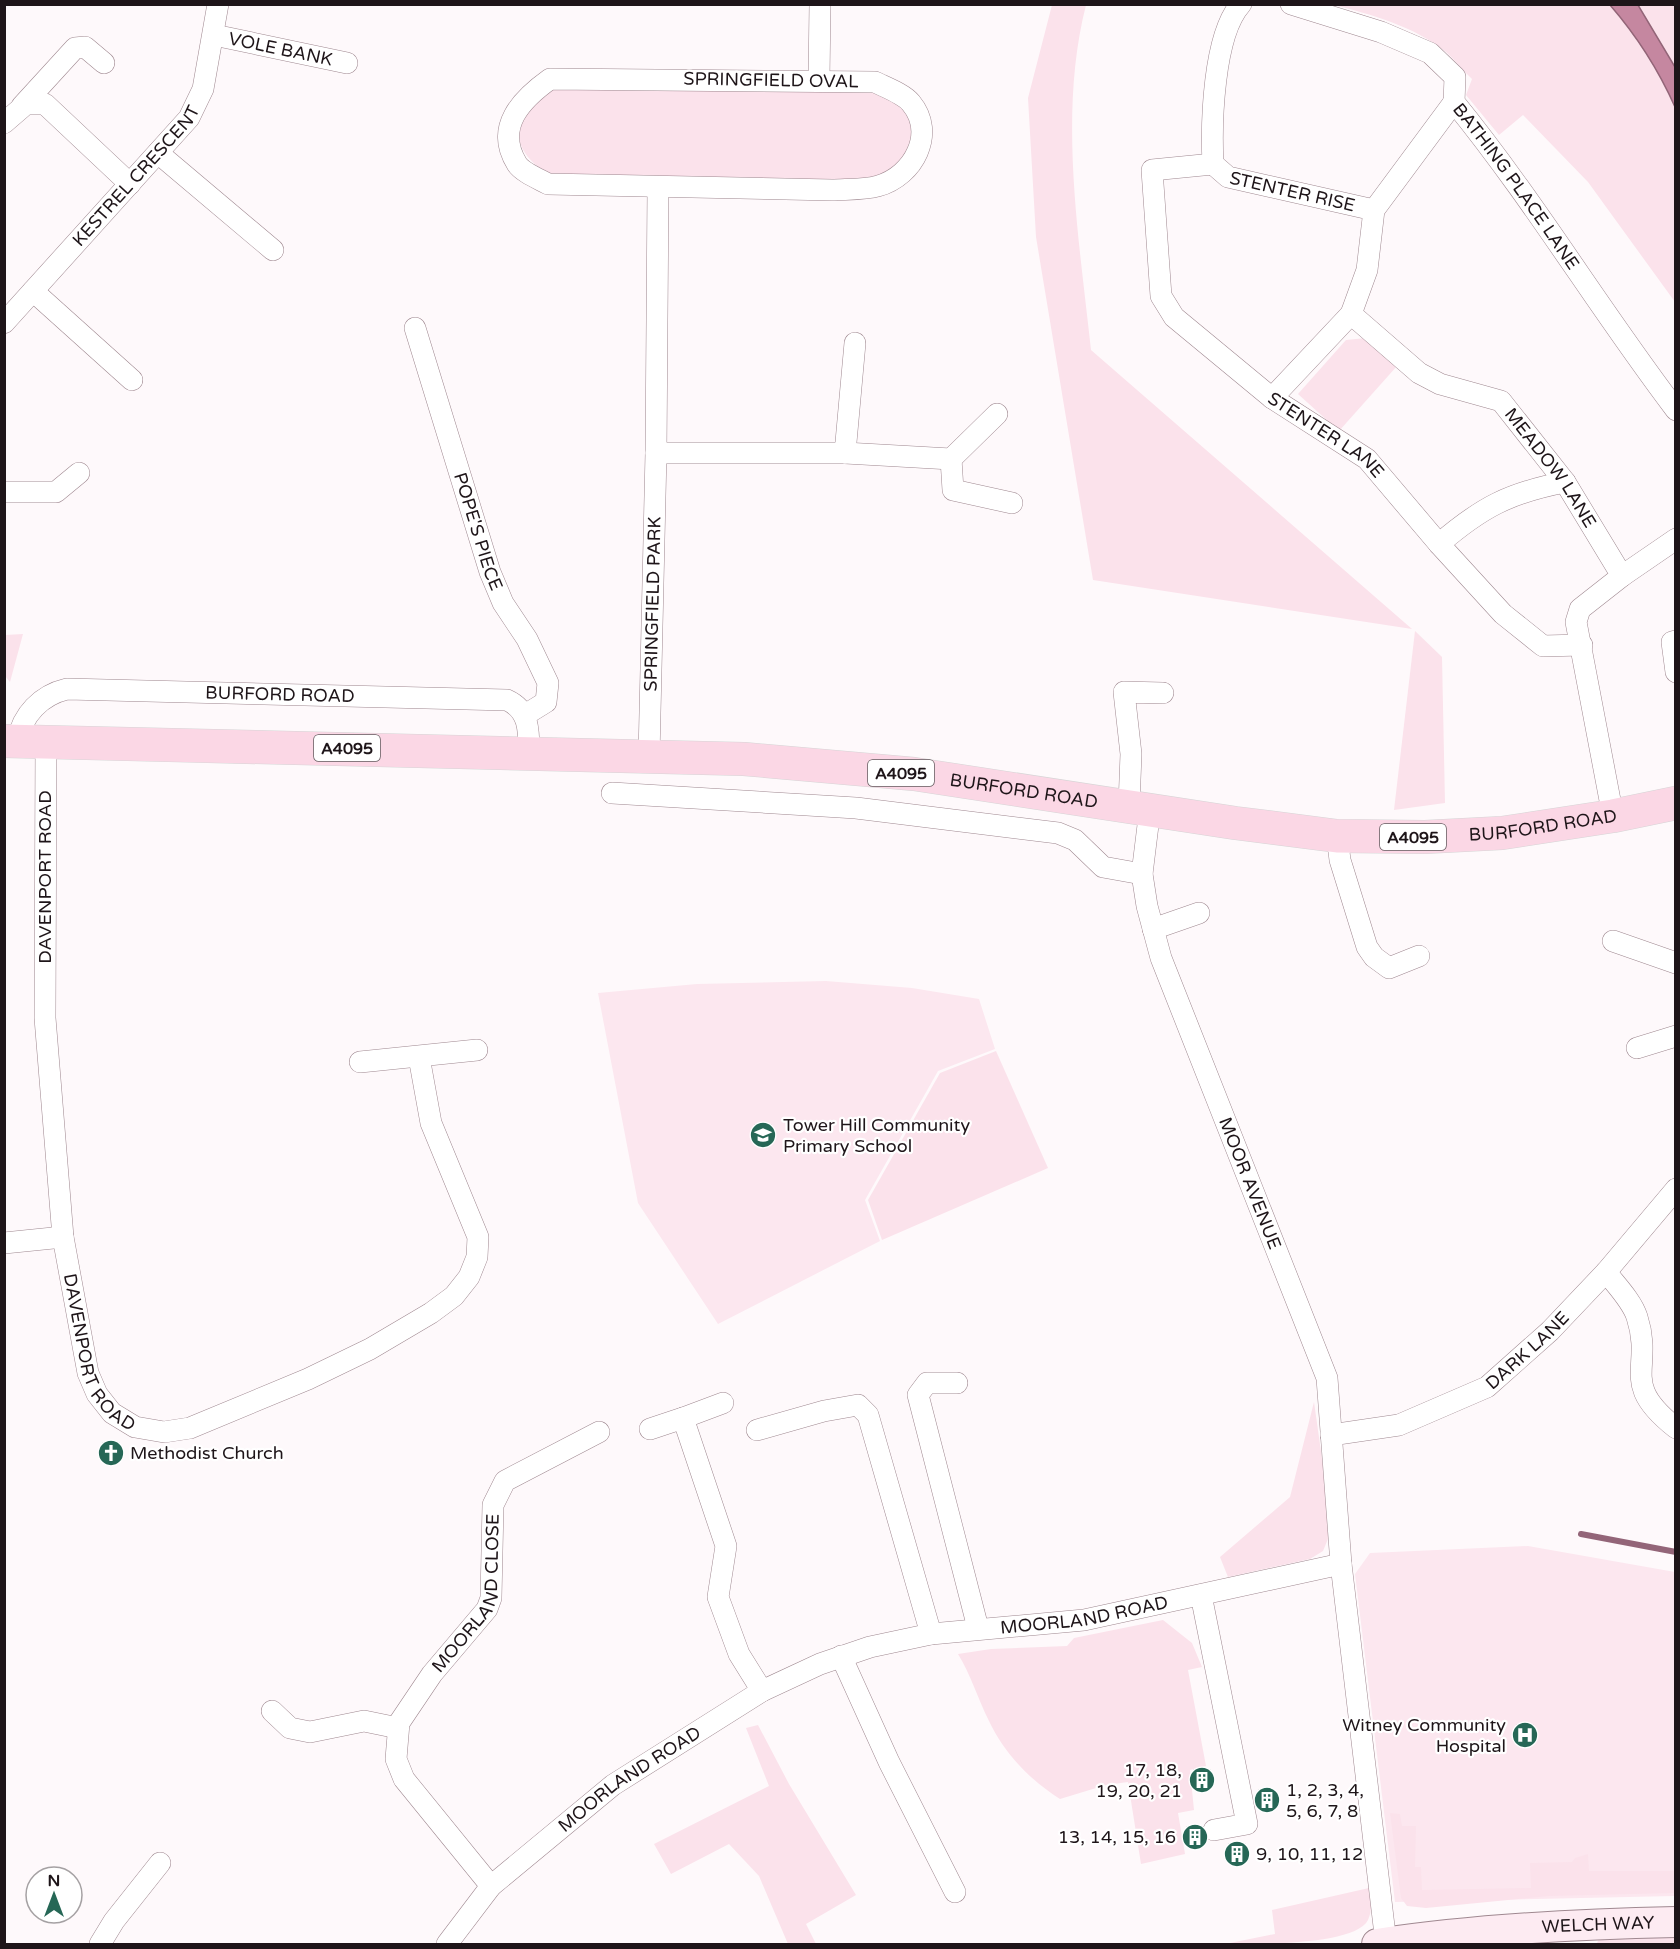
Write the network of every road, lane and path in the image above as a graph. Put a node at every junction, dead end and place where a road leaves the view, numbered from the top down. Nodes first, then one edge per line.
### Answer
1 (218, 4) edge
2 (820, 4) edge
3 (1241, 4) edge
4 (1292, 4) edge
5 (214, 35) junction
6 (104, 63) dead end
7 (347, 63) dead end
8 (819, 79) junction
9 (1454, 102) junction
10 (22, 106) junction
11 (4, 123) edge
12 (158, 153) junction
13 (1213, 164) junction
14 (130, 184) junction
15 (658, 189) junction
16 (1374, 210) junction
17 (273, 250) dead end
18 (33, 291) junction
19 (1351, 314) junction
20 (4, 323) edge
21 (415, 328) dead end
22 (855, 343) dead end
23 (132, 380) dead end
24 (1272, 398) junction
25 (1676, 410) edge
26 (997, 414) dead end
27 (656, 453) junction
28 (845, 453) junction
29 (951, 459) junction
30 (79, 473) dead end
31 (1565, 482) junction
32 (4, 492) edge
33 (1012, 503) dead end
34 (1676, 539) edge
35 (1439, 544) junction
36 (1622, 576) junction
37 (1676, 641) edge
38 (1582, 645) junction
39 (1676, 672) edge
40 (1163, 693) dead end
41 (525, 715) junction
42 (23, 740) edge
43 (529, 752) junction
44 (649, 756) junction
45 (612, 793) dead end
46 (1676, 803) edge
47 (1139, 807) junction
48 (1613, 816) junction
49 (1337, 836) junction
50 (1142, 874) junction
51 (1199, 913) dead end
52 (1153, 929) junction
53 (1613, 941) dead end
54 (1419, 956) dead end
55 (1676, 963) edge
56 (1676, 1036) edge
57 (1637, 1048) dead end
58 (477, 1050) dead end
59 (419, 1057) junction
60 (360, 1062) dead end
61 (1676, 1189) edge
62 (63, 1237) junction
63 (4, 1243) edge
64 (1606, 1272) junction
65 (957, 1383) dead end
66 (723, 1403) dead end
67 (683, 1418) junction
68 (1676, 1428) edge
69 (650, 1429) dead end
70 (757, 1430) dead end
71 (599, 1432) dead end
72 (1331, 1435) junction
73 (1341, 1564) junction
74 (1201, 1595) junction
75 (978, 1628) junction
76 (931, 1634) junction
77 (842, 1656) junction
78 (762, 1691) junction
79 (272, 1711) dead end
80 (398, 1728) junction
81 (1214, 1830) dead end
82 (160, 1863) dead end
83 (491, 1886) junction
84 (955, 1892) dead end
85 (1676, 1922) edge
86 (1586, 1934) edge
87 (100, 1944) edge
88 (447, 1944) edge
89 (1382, 1944) edge

1 - 5 street, KESTREL CRESCENT
2 - 8 street
3 - 13 street
4 - 9 street, BATHING PLACE LANE
5 - 7 street, VOLE BANK
5 - 12 street, KESTREL CRESCENT
6 - 10 street
8 - 15 street, SPRINGFIELD OVAL
8 - 15 street, SPRINGFIELD OVAL
9 - 16 street
9 - 25 street, BATHING PLACE LANE
10 - 11 street
10 - 14 street
12 - 14 street, KESTREL CRESCENT
12 - 17 street
13 - 16 street, STENTER RISE
13 - 24 street, STENTER LANE
14 - 18 street, KESTREL CRESCENT
15 - 27 street, SPRINGFIELD PARK
16 - 19 street
18 - 20 street, KESTREL CRESCENT
18 - 23 street
19 - 24 street
19 - 31 street, MEADOW LANE
21 - 41 street, POPE'S PIECE
22 - 28 street
24 - 35 street, STENTER LANE
26 - 29 street
27 - 28 street
27 - 44 street, SPRINGFIELD PARK
28 - 29 street
29 - 33 street
30 - 32 street
31 - 35 street
31 - 36 street, MEADOW LANE
34 - 36 street
35 - 38 street, STENTER LANE
36 - 38 street
37 - 39 street
38 - 48 street
40 - 47 street, MOOR AVENUE
41 - 42 street, BURFORD ROAD
41 - 43 street
42 - 43 main road, BURFORD ROAD / A4095
42 - 62 street, DAVENPORT ROAD
43 - 44 main road, BURFORD ROAD / A4095
44 - 47 main road, BURFORD ROAD / A4095
45 - 50 street, BURFORD ROAD
46 - 48 main road, BURFORD ROAD / A4095
47 - 49 main road, BURFORD ROAD / A4095
47 - 50 street, MOOR AVENUE
48 - 49 main road, BURFORD ROAD / A4095
49 - 54 street
50 - 52 street, MOOR AVENUE
51 - 52 street
52 - 72 street, MOOR AVENUE
53 - 55 street
56 - 57 street
58 - 59 street
59 - 60 street
59 - 62 street, DAVENPORT ROAD
61 - 64 street, DARK LANE
62 - 63 street
64 - 68 street
64 - 72 street, DARK LANE
65 - 75 street
66 - 67 street
67 - 69 street
67 - 78 street
70 - 76 street
71 - 80 street, MOORLAND CLOSE
72 - 73 street, MOOR AVENUE
73 - 74 street, MOORLAND ROAD
73 - 89 street
74 - 75 street, MOORLAND ROAD
74 - 81 street
75 - 76 street, MOORLAND ROAD
76 - 77 street, MOORLAND ROAD
77 - 78 street, MOORLAND ROAD
77 - 84 street
78 - 83 street, MOORLAND ROAD
79 - 80 street
80 - 83 street, MOORLAND CLOSE
82 - 87 street
83 - 88 street, MOORLAND ROAD
85 - 86 street, WELCH WAY
86 - 89 street, WELCH WAY

